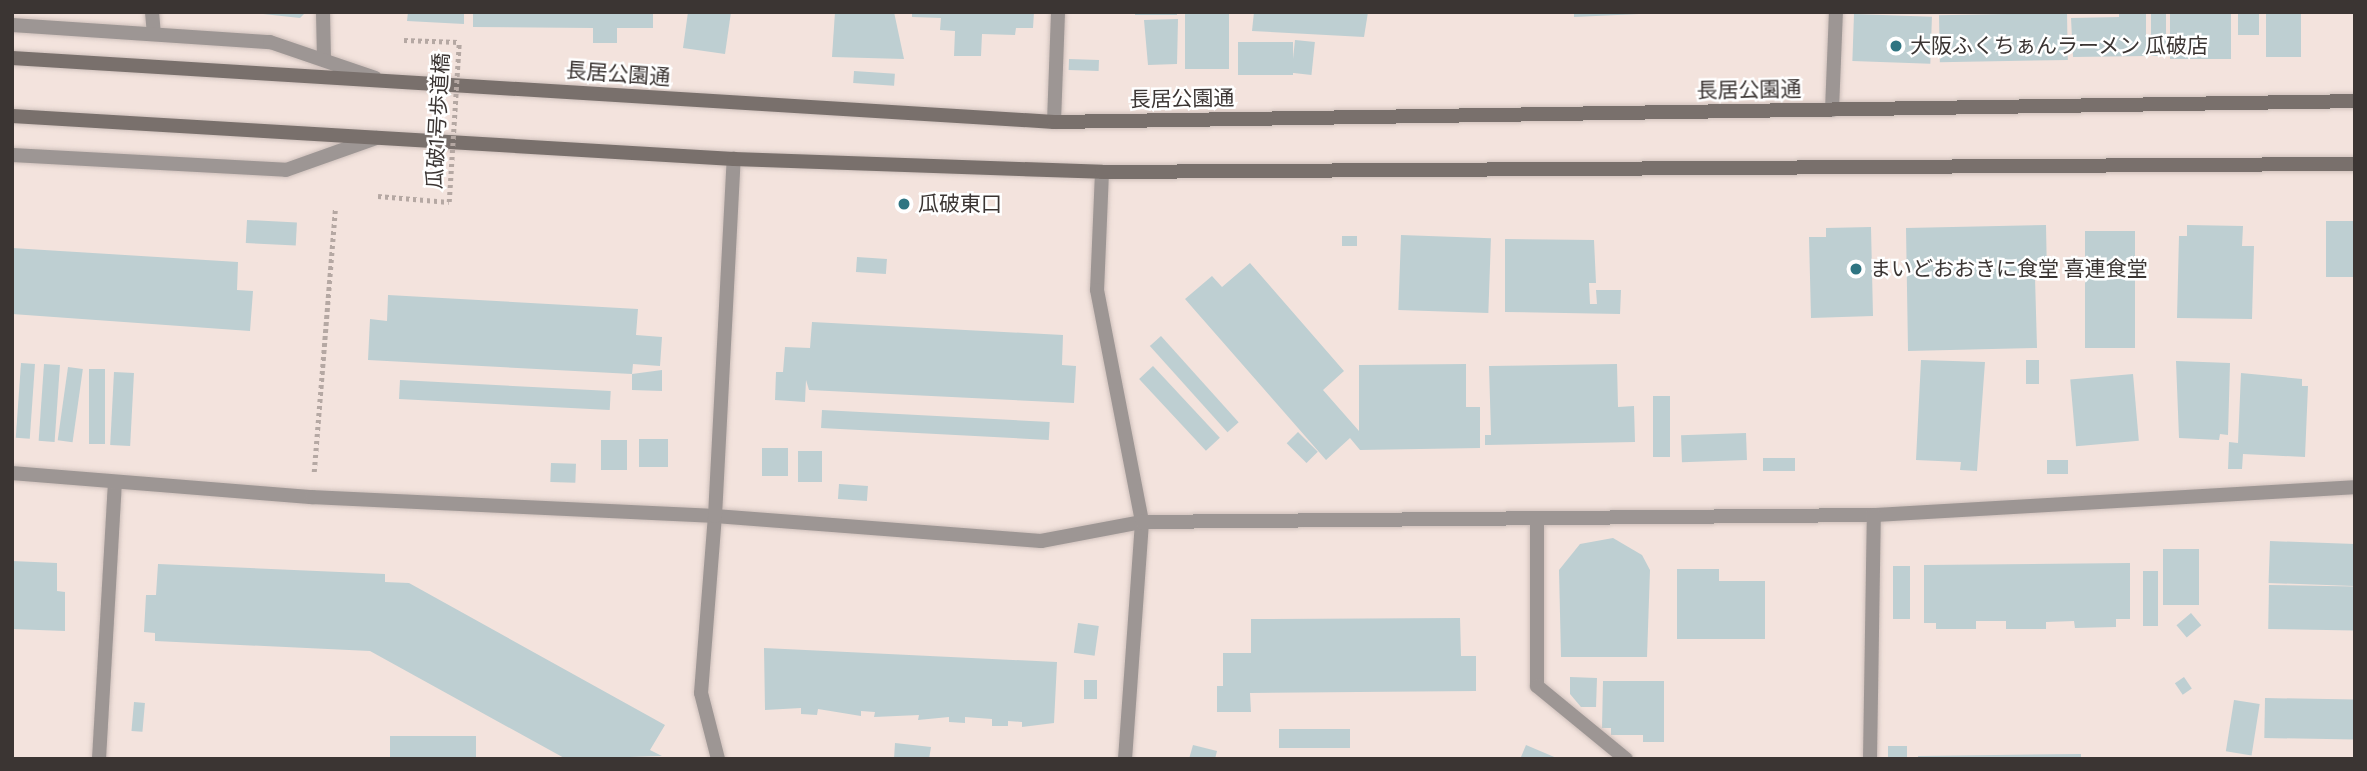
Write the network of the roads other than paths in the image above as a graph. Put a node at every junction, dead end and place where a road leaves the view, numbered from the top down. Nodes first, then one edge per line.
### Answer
1 (152, 12) edge
2 (323, 12) edge
3 (1058, 12) edge
4 (1836, 12) edge
5 (12, 25) edge
6 (153, 34) junction
7 (12, 58) edge
8 (324, 60) junction
9 (383, 81) junction
10 (2355, 101) edge
11 (1832, 110) junction
12 (12, 116) edge
13 (1054, 122) junction
14 (377, 137) junction
15 (12, 155) edge
16 (734, 159) junction
17 (2355, 164) edge
18 (1102, 172) junction
19 (12, 473) edge
20 (115, 482) junction
21 (2355, 487) edge
22 (1874, 515) junction
23 (715, 516) junction
24 (1537, 518) junction
25 (1142, 522) junction
26 (99, 759) edge
27 (718, 759) edge
28 (1125, 759) edge
29 (1626, 759) edge
30 (1870, 759) edge

1 - 6 street
2 - 8 street
3 - 13 street
4 - 11 street
5 - 6 street
6 - 8 street
7 - 9 main road, 長居公園通
8 - 9 street
9 - 13 main road, 長居公園通
10 - 11 main road, 長居公園通
11 - 13 main road, 長居公園通
12 - 14 main road
14 - 15 street
14 - 16 main road
16 - 18 main road
16 - 23 street
17 - 18 main road
18 - 25 street
19 - 20 street
20 - 23 street
20 - 26 street
21 - 22 street
22 - 24 street
22 - 30 street
23 - 25 street
23 - 27 street
24 - 25 street
24 - 29 street
25 - 28 street

